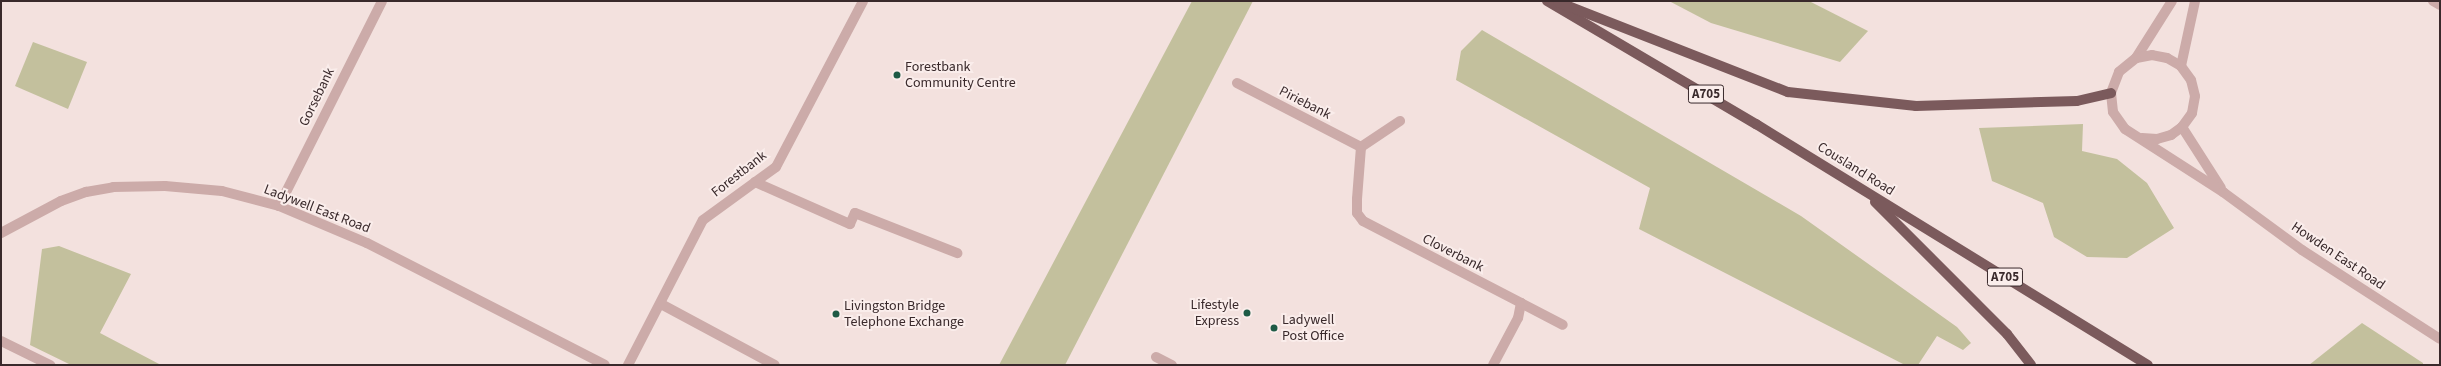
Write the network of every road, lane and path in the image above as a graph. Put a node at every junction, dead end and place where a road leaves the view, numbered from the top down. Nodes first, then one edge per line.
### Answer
1 (382, 1) edge
2 (863, 1) edge
3 (1547, 1) edge
4 (1556, 1) edge
5 (2172, 1) edge
6 (2195, 1) edge
7 (2433, 1) edge
8 (2440, 5) edge
9 (2136, 58) junction
10 (2181, 66) junction
11 (1237, 83) dead end
12 (2111, 93) junction
13 (1400, 121) dead end
14 (2182, 127) junction
15 (2142, 138) junction
16 (1361, 147) junction
17 (755, 182) junction
18 (1863, 190) junction
19 (2223, 192) junction
20 (279, 206) junction
21 (1, 233) edge
22 (957, 253) dead end
23 (1520, 303) junction
24 (661, 304) junction
25 (1563, 325) dead end
26 (2440, 339) edge
27 (1, 341) edge
28 (1156, 357) dead end
29 (50, 365) edge
30 (605, 365) edge
31 (628, 365) edge
32 (774, 365) edge
33 (1172, 365) edge
34 (1493, 365) edge
35 (2031, 365) edge
36 (2148, 365) edge

1 - 20 street, Gorsebank
2 - 17 street, Forestbank
3 - 18 main road, Cousland Road / A705
4 - 12 main road
5 - 9 street, Howden East Road
6 - 10 street
7 - 8 street
9 - 10 street
9 - 12 street, Howden East Road
10 - 14 street, Howden East Road
11 - 16 street, Piriebank
12 - 15 street, Howden East Road
13 - 16 street
14 - 15 street, Howden East Road
14 - 19 street, Howden East Road
15 - 19 street, Howden East Road
16 - 23 street, Cloverbank
17 - 22 street
17 - 24 street, Forestbank
18 - 35 main road
18 - 36 main road, Cousland Road / A705
19 - 26 street, Howden East Road
20 - 21 street, Ladywell East Road
20 - 30 street, Ladywell East Road
23 - 25 street, Cloverbank
23 - 34 street
24 - 31 street, Forestbank
24 - 32 street
27 - 29 street
28 - 33 street

